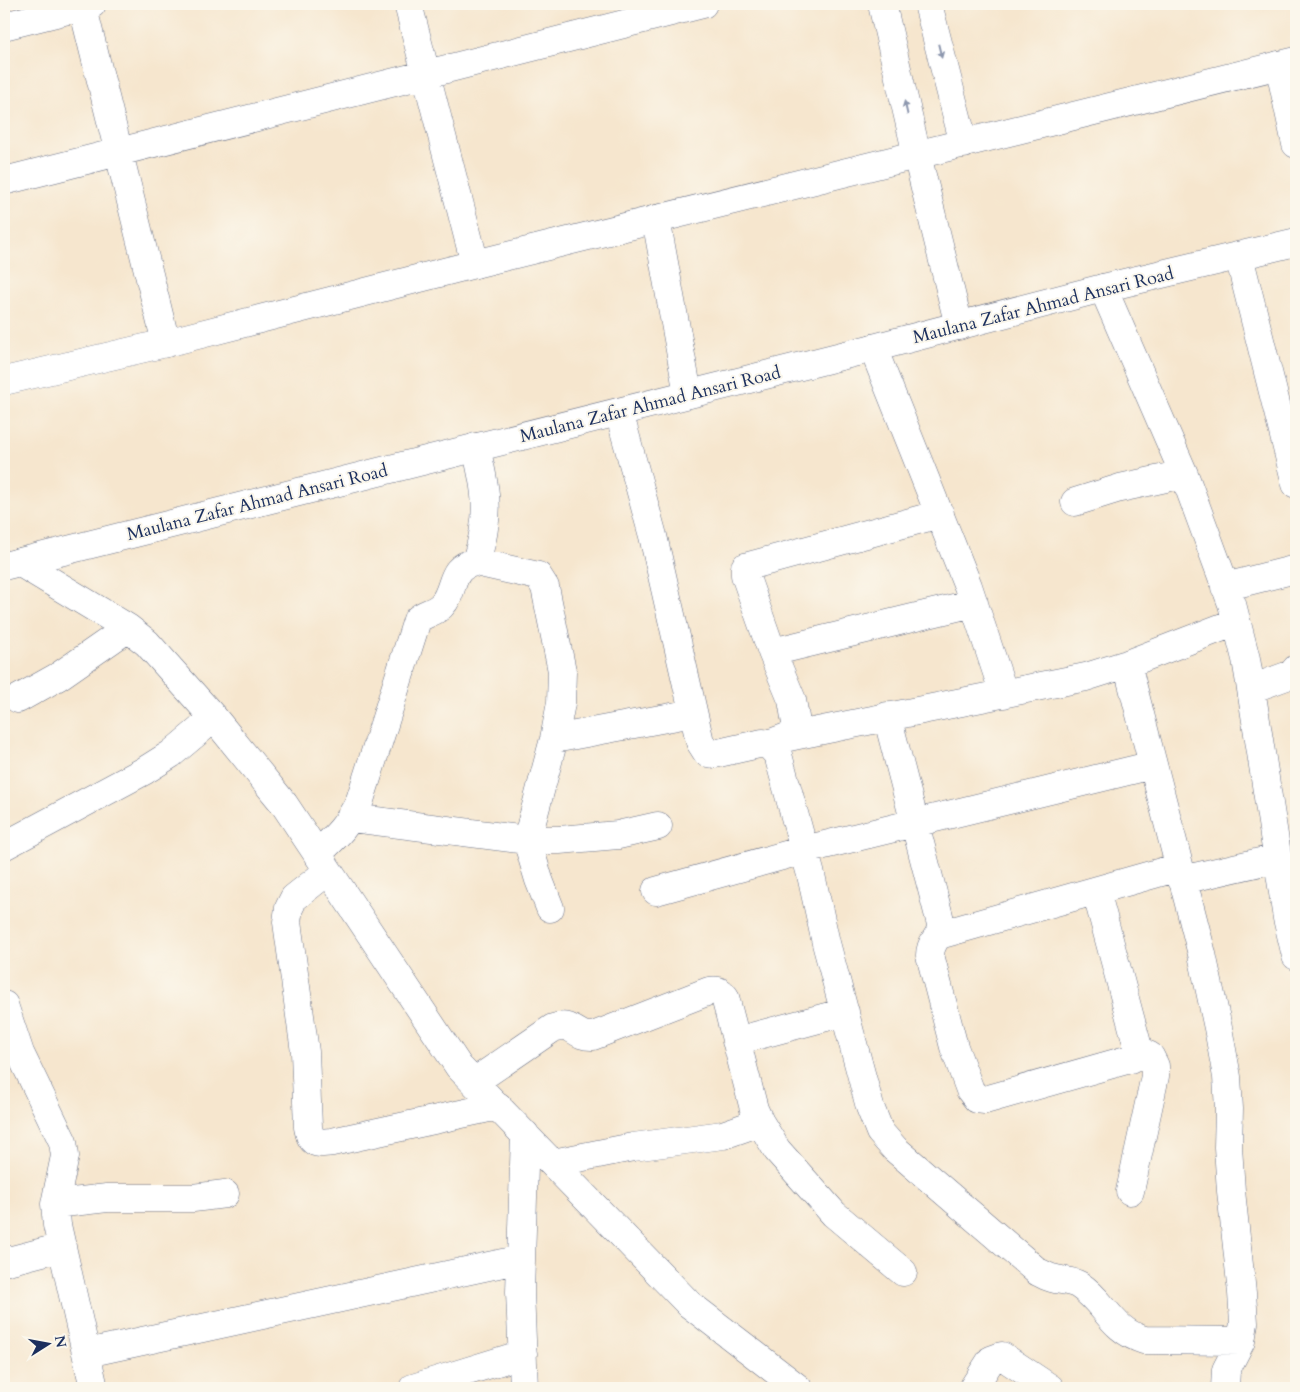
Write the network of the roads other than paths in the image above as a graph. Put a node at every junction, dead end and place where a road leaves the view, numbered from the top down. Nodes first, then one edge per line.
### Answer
1 (408, 4) edge
2 (703, 4) edge
3 (882, 4) edge
4 (928, 4) edge
5 (86, 5) edge
6 (4, 26) edge
7 (1288, 63) edge
8 (426, 74) junction
9 (964, 144) junction
10 (1296, 144) edge
11 (119, 152) junction
12 (918, 155) junction
13 (4, 181) edge
14 (656, 219) junction
15 (1296, 242) edge
16 (1239, 256) junction
17 (475, 264) junction
18 (1103, 288) junction
19 (959, 326) junction
20 (166, 343) junction
21 (873, 348) junction
22 (4, 381) edge
23 (688, 394) junction
24 (619, 412) junction
25 (476, 447) junction
26 (1184, 474) junction
27 (1296, 484) edge
28 (1075, 502) dead end
29 (940, 514) junction
30 (476, 562) junction
31 (11, 564) edge
32 (1296, 569) edge
33 (1226, 587) junction
34 (974, 603) junction
35 (1236, 622) junction
36 (128, 628) junction
37 (772, 652) junction
38 (1127, 664) junction
39 (1296, 669) edge
40 (1251, 689) junction
41 (1004, 694) junction
42 (18, 699) dead end
43 (693, 713) junction
44 (887, 716) junction
45 (214, 718) junction
46 (798, 734) junction
47 (554, 739) junction
48 (768, 744) junction
49 (1153, 765) junction
50 (352, 818) junction
51 (915, 823) junction
52 (658, 826) dead end
53 (527, 840) junction
54 (4, 846) edge
55 (804, 850) junction
56 (1278, 858) junction
57 (322, 862) junction
58 (1181, 873) junction
59 (656, 891) dead end
60 (1096, 891) junction
61 (550, 908) dead end
62 (939, 935) junction
63 (1296, 956) edge
64 (4, 1004) edge
65 (845, 1012) junction
66 (736, 1041) junction
67 (1138, 1051) junction
68 (474, 1082) junction
69 (498, 1106) junction
70 (760, 1122) junction
71 (525, 1134) junction
72 (553, 1163) junction
73 (1130, 1191) dead end
74 (225, 1194) dead end
75 (55, 1204) junction
76 (62, 1247) junction
77 (521, 1259) junction
78 (4, 1262) edge
79 (903, 1272) dead end
80 (1241, 1341) junction
81 (87, 1353) junction
82 (522, 1354) junction
83 (94, 1388) edge
84 (413, 1388) edge
85 (524, 1388) edge
86 (798, 1388) edge
87 (973, 1388) edge
88 (1050, 1388) edge
89 (1224, 1388) edge

1 - 8 street
2 - 8 street
12 -> 3 street
4 -> 9 street
5 - 6 street
5 - 11 street
7 - 9 street
7 - 10 street
8 - 11 street
8 - 17 street
9 - 12 street
11 - 13 street
11 - 20 street
12 - 14 street
12 - 19 street
14 - 17 street
14 - 23 street
15 - 16 street, Maulana Zafar Ahmad Ansari Road
16 - 18 street, Maulana Zafar Ahmad Ansari Road
16 - 27 street
17 - 20 street
18 - 19 street, Maulana Zafar Ahmad Ansari Road
18 - 26 street
19 - 21 street, Maulana Zafar Ahmad Ansari Road
20 - 22 street
21 - 23 street, Maulana Zafar Ahmad Ansari Road
21 - 29 street
23 - 24 street, Maulana Zafar Ahmad Ansari Road
24 - 25 street, Maulana Zafar Ahmad Ansari Road
24 - 43 street
25 - 30 street
25 - 31 street, Maulana Zafar Ahmad Ansari Road
26 - 28 street
26 - 33 street
29 - 34 street
29 - 37 street
30 - 47 street
30 - 50 street
31 - 36 street
32 - 33 street
33 - 35 street
34 - 37 street
34 - 41 street
35 - 38 street
35 - 40 street
36 - 42 street
36 - 45 street
37 - 46 street
38 - 41 street
38 - 49 street
39 - 40 street
40 - 56 street
41 - 44 street
43 - 47 street
43 - 48 street
44 - 46 street
44 - 51 street
45 - 54 street
45 - 57 street
46 - 48 street
47 - 53 street
48 - 55 street
49 - 51 street
49 - 58 street
50 - 53 street
50 - 57 street
51 - 55 street
51 - 62 street
52 - 53 street
53 - 61 street
55 - 59 street
55 - 65 street
56 - 58 street
56 - 63 street
57 - 68 street
57 - 69 street
58 - 60 street
58 - 80 street
60 - 62 street
60 - 67 street
62 - 67 street
64 - 75 street
65 - 66 street
65 - 80 street
66 - 68 street
66 - 70 street
67 - 73 street
68 - 69 street
69 - 71 street
70 - 72 street
70 - 79 street
71 - 72 street
71 - 77 street
72 - 86 street
74 - 75 street
75 - 76 street
76 - 78 street
76 - 81 street
77 - 81 street
77 - 82 street
80 - 89 street
81 - 83 street
82 - 84 street
82 - 85 street
87 - 88 street

